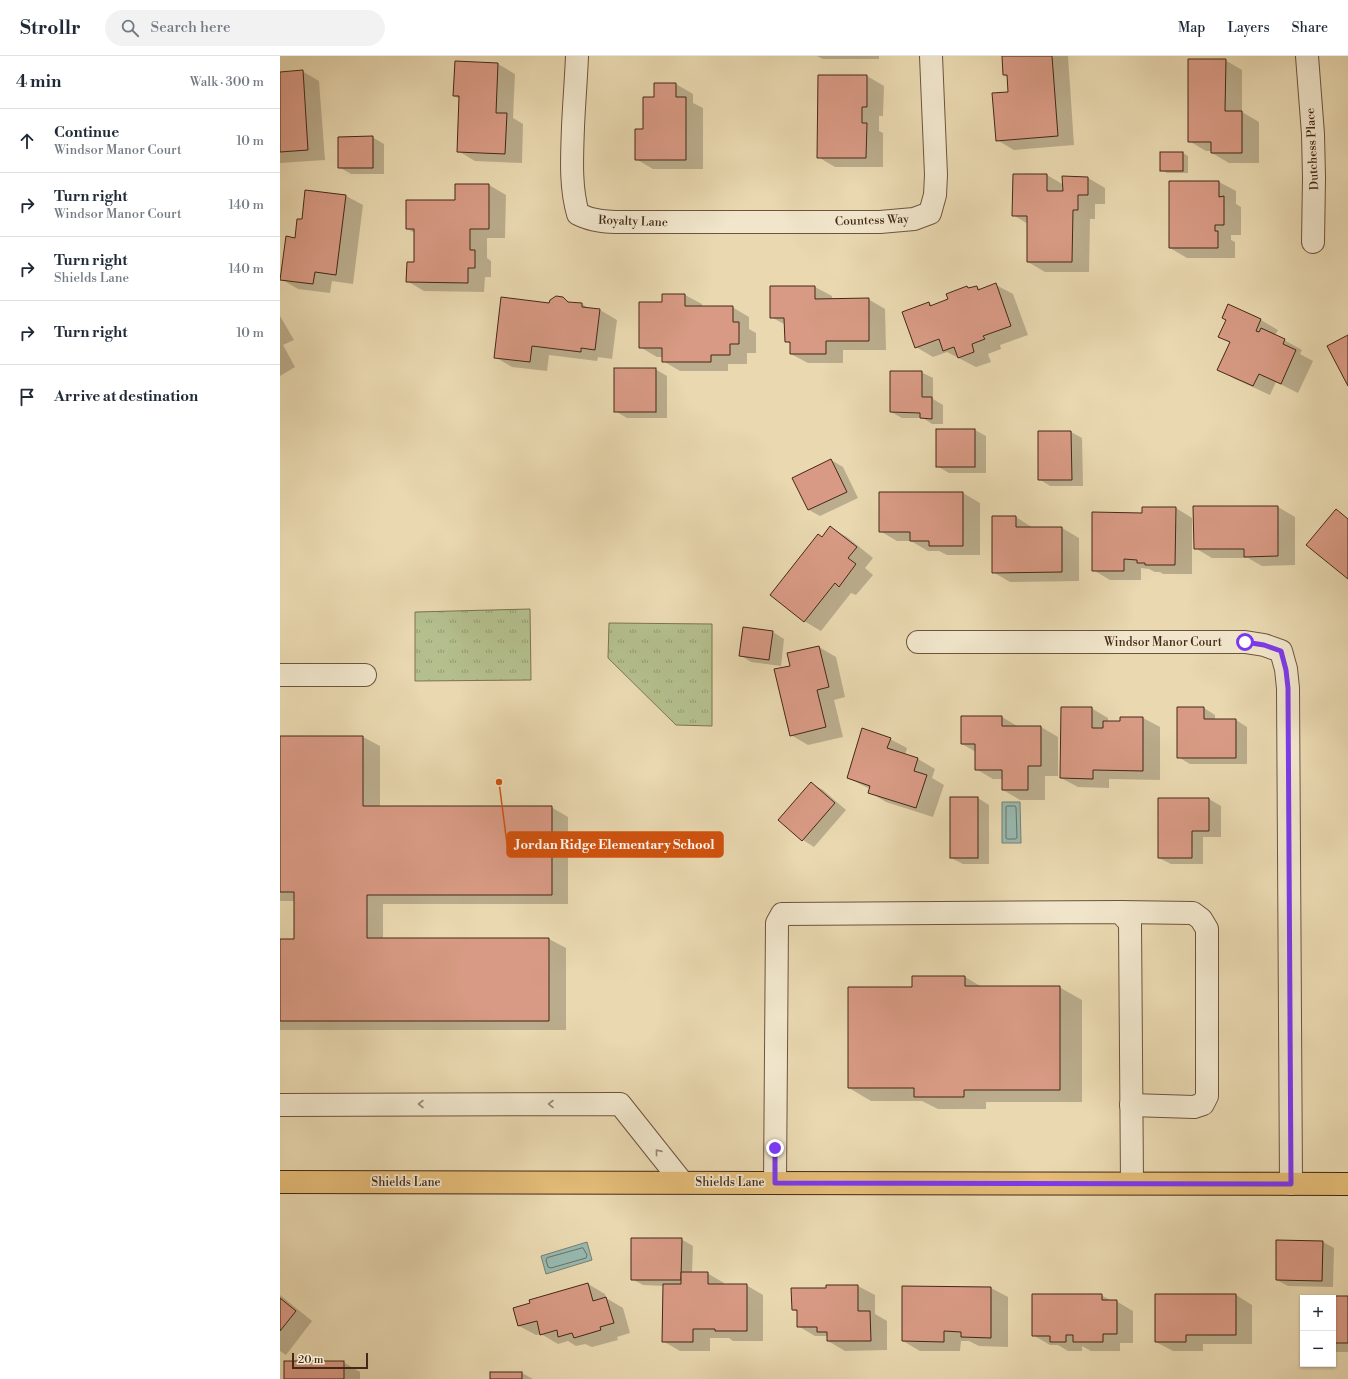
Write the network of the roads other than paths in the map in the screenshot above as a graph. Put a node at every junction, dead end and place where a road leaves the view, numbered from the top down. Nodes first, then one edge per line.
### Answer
1 (577, 56) edge
2 (931, 56) edge
3 (1307, 56) edge
4 (752, 222) joint
5 (1314, 242) dead end
6 (918, 642) dead end
7 (280, 675) edge
8 (364, 675) dead end
9 (1120, 912) junction
10 (280, 1105) edge
11 (1132, 1105) junction
12 (280, 1182) edge
13 (682, 1182) junction
14 (775, 1183) junction
15 (1132, 1183) junction
16 (1291, 1184) junction
17 (1348, 1184) edge

1 - 4 street, Royalty Lane
2 - 4 street, Countess Way
3 - 5 street, Dutchess Place
6 - 16 street, Windsor Manor Court
7 - 8 street
9 - 11 street
9 - 11 street
9 - 14 street
13 -> 10 street
11 - 15 street
12 - 13 main road, Shields Lane
13 - 14 main road, Shields Lane
14 - 15 main road, Shields Lane
15 - 16 main road, Shields Lane
16 - 17 main road, Shields Lane

